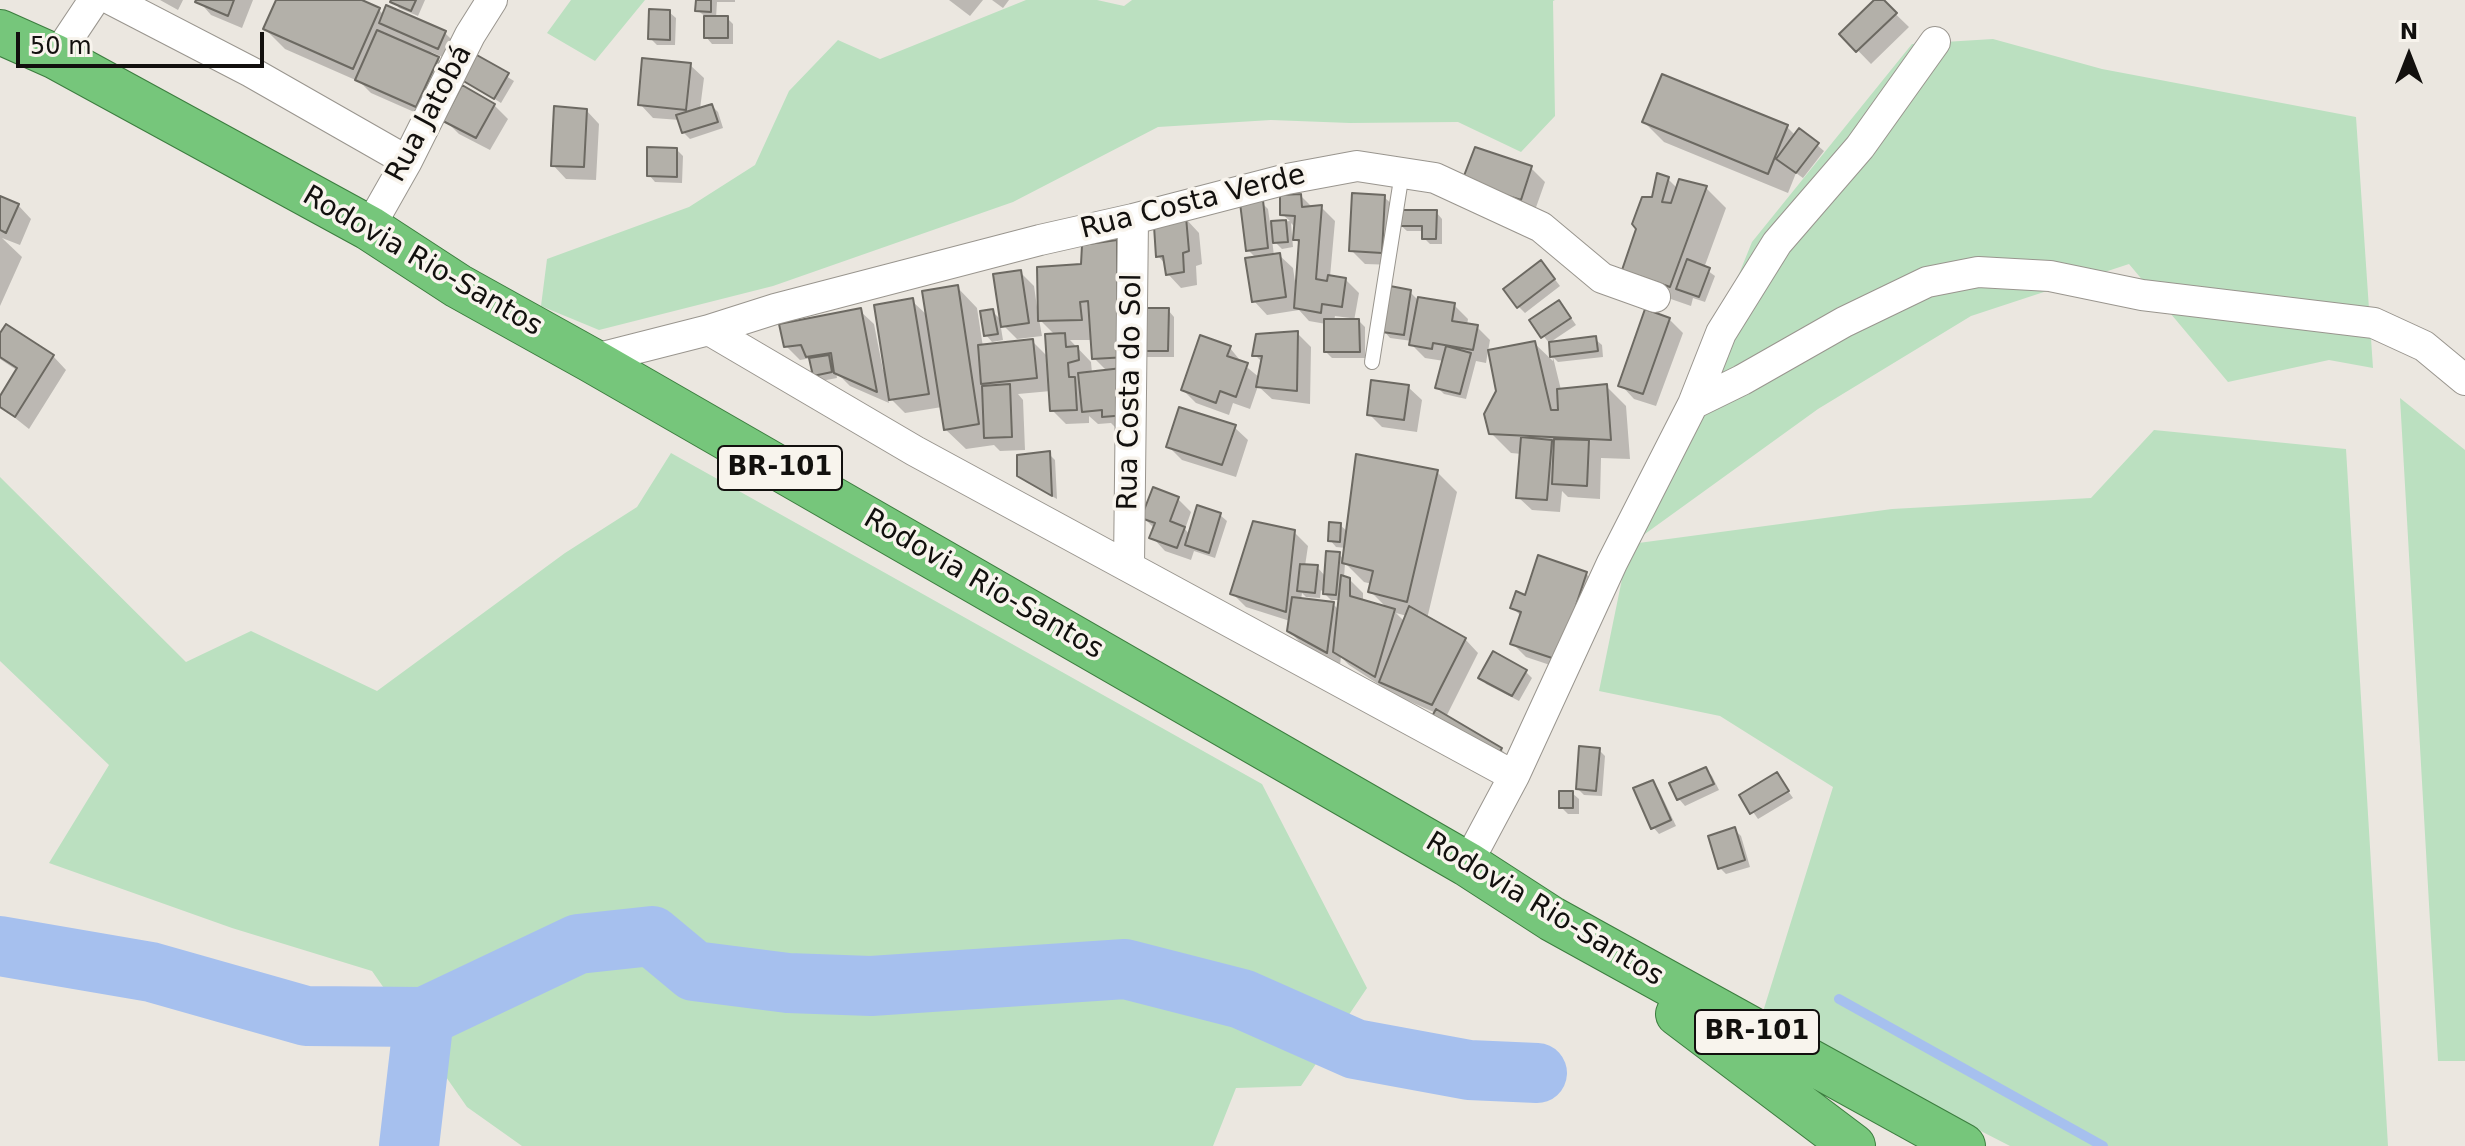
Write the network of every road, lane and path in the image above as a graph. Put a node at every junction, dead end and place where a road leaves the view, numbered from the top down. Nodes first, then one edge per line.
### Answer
1 (94, 0) edge
2 (112, 0) edge
3 (492, 0) edge
4 (0, 32) edge
5 (1935, 42) dead end
6 (56, 57) junction
7 (407, 161) junction
8 (1402, 173) junction
9 (1133, 219) junction
10 (369, 228) junction
11 (1655, 297) dead end
12 (709, 330) junction
13 (591, 360) junction
14 (1372, 362) dead end
15 (2465, 380) edge
16 (1693, 404) junction
17 (1129, 565) junction
18 (1514, 776) junction
19 (1467, 864) junction
20 (1552, 919) junction
21 (1853, 1146) edge
22 (1963, 1146) edge

1 - 6 street
2 - 7 street
3 - 7 street, Rua Jatobá
4 - 6 highway, Rodovia Rio-Santos / BR-101
5 - 16 street
6 - 10 highway, Rodovia Rio-Santos / BR-101
7 - 10 street, Rua Jatobá
8 - 9 street, Rua Costa Verde
8 - 11 street, Rua Costa Verde
8 - 14 lane
9 - 12 street, Rua Costa Verde
9 - 17 street, Rua Costa do Sol
10 - 13 highway, Rodovia Rio-Santos / BR-101
12 - 13 street, Rua Costa Verde
12 - 17 street
13 - 19 highway, Rodovia Rio-Santos / BR-101
15 - 16 street
16 - 18 street
17 - 18 street
18 - 19 street
19 - 20 highway, Rodovia Rio-Santos / BR-101
20 - 21 highway
20 - 22 highway, Rodovia Rio-Santos / BR-101

